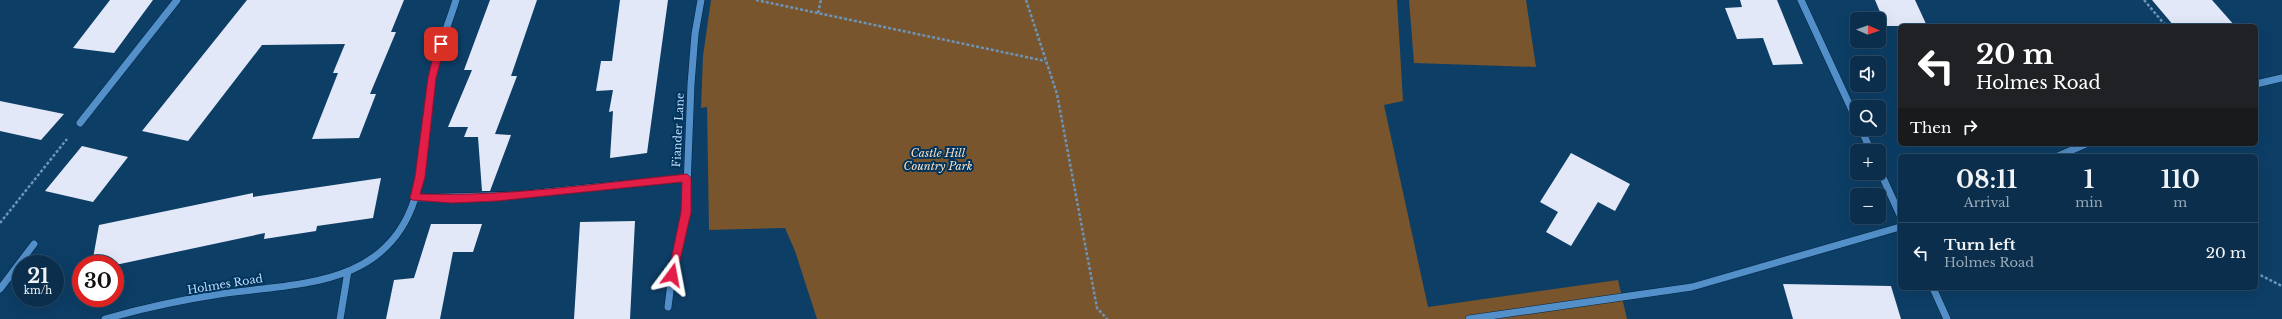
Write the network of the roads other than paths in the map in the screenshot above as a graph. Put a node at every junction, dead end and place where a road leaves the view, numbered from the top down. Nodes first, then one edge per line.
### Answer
1 (177, 0) edge
2 (456, 0) edge
3 (700, 0) edge
4 (1801, 0) edge
5 (2282, 78) edge
6 (2258, 84) edge
7 (1850, 106) edge
8 (80, 123) road end
9 (2081, 146) edge
10 (2063, 154) edge
11 (687, 178) junction
12 (1884, 180) edge
13 (415, 198) junction
14 (1898, 211) edge
15 (1898, 229) edge
16 (34, 244) dead end
17 (348, 271) junction
18 (0, 289) edge
19 (1934, 290) edge
20 (668, 307) dead end
21 (105, 319) edge
22 (340, 319) edge
23 (1469, 319) edge
24 (1947, 319) edge

1 - 8 street
2 - 13 street, Holmes Road
3 - 11 street, Fiander Lane
4 - 7 street
5 - 6 street
9 - 10 street
11 - 13 street
11 - 20 street, Fiander Lane
12 - 14 street
13 - 17 street, Holmes Road
15 - 23 street
16 - 18 street
17 - 21 street, Holmes Road
17 - 22 street
19 - 24 street

